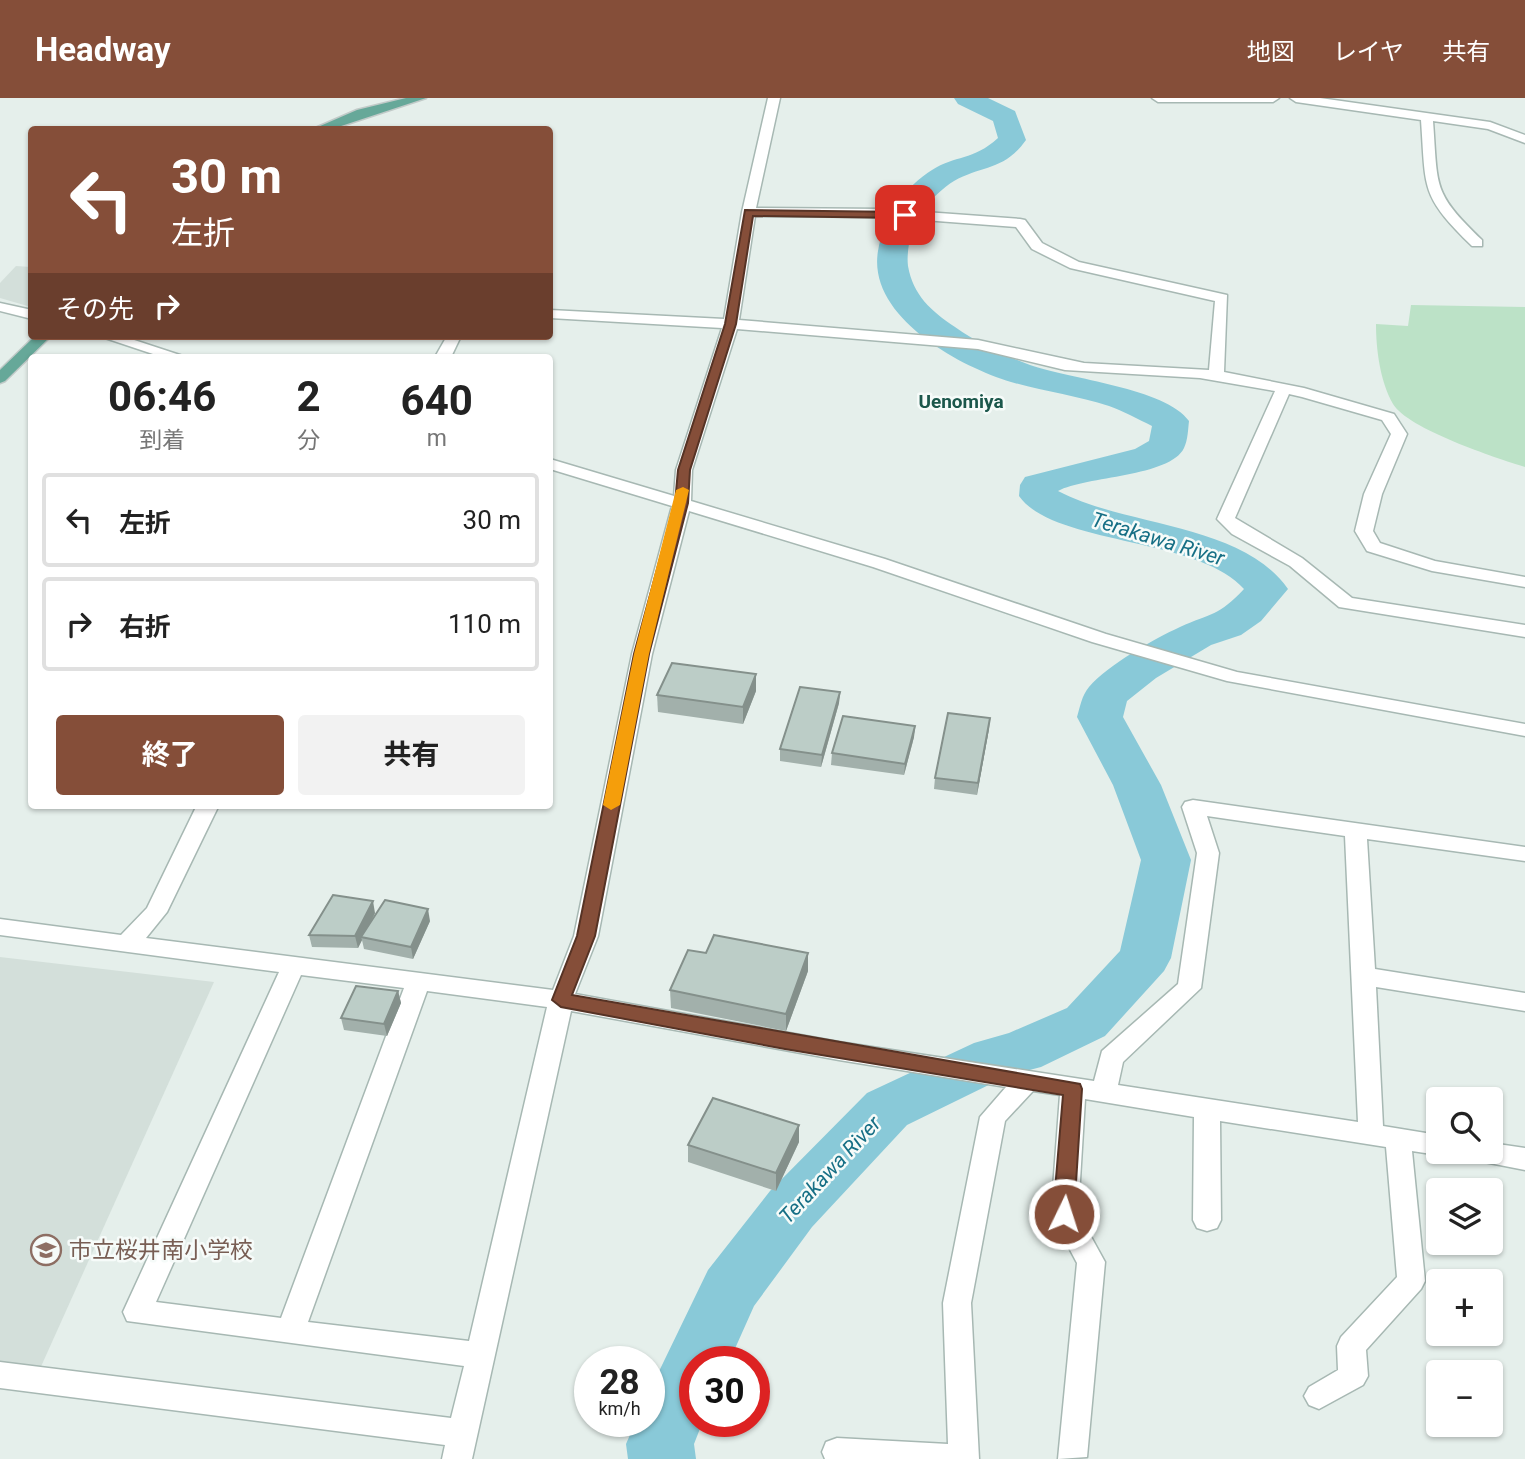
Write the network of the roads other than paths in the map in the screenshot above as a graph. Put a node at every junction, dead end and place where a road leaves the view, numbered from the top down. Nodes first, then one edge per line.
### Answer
1 (420, 98) edge
2 (774, 98) edge
3 (1158, 98) edge
4 (1273, 98) edge
5 (1296, 98) edge
6 (1427, 119) junction
7 (327, 126) edge
8 (1525, 139) edge
9 (749, 212) junction
10 (1477, 243) dead end
11 (0, 307) edge
12 (28, 314) edge
13 (553, 314) edge
14 (731, 324) junction
15 (40, 340) edge
16 (120, 340) edge
17 (168, 354) edge
18 (1216, 375) junction
19 (0, 378) edge
20 (1283, 390) junction
21 (553, 465) edge
22 (682, 503) junction
23 (1521, 578) edge
24 (1525, 631) edge
25 (1525, 730) edge
26 (206, 809) edge
27 (1356, 830) junction
28 (1525, 854) edge
29 (0, 927) edge
30 (128, 942) junction
31 (294, 965) junction
32 (1363, 976) junction
33 (419, 981) junction
34 (561, 1000) junction
35 (1525, 1002) edge
36 (1027, 1082) junction
37 (1073, 1089) junction
38 (1104, 1094) junction
39 (1207, 1110) junction
40 (1385, 1137) junction
41 (1426, 1144) edge
42 (1503, 1156) edge
43 (1525, 1159) edge
44 (1207, 1220) dead end
45 (290, 1332) junction
46 (482, 1355) junction
47 (0, 1375) edge
48 (1319, 1396) dead end
49 (461, 1446) edge
50 (837, 1452) dead end
51 (1072, 1457) dead end
52 (957, 1459) edge
53 (964, 1459) edge

1 - 7 main road
2 - 9 street
3 - 4 street
5 - 6 street
6 - 8 street
6 - 10 street
9 - 14 street
9 - 18 street
11 - 12 street
13 - 14 street
14 - 18 street
14 - 22 street
15 - 19 main road
16 - 17 street
18 - 20 street
20 - 23 street
20 - 24 street
21 - 22 street
22 - 25 street
22 - 34 street
26 - 30 street
27 - 28 street
27 - 32 street
27 - 38 street
29 - 30 street
30 - 31 street
31 - 33 street
31 - 45 street
32 - 35 street
32 - 40 street
33 - 34 street
33 - 45 street
34 - 36 street
34 - 46 street
36 - 37 street
36 - 53 street
37 - 38 street
37 - 51 street
38 - 39 street
39 - 40 street
39 - 44 street
40 - 41 street
40 - 48 street
42 - 43 street
45 - 46 street
46 - 49 street
47 - 49 street
50 - 52 street

